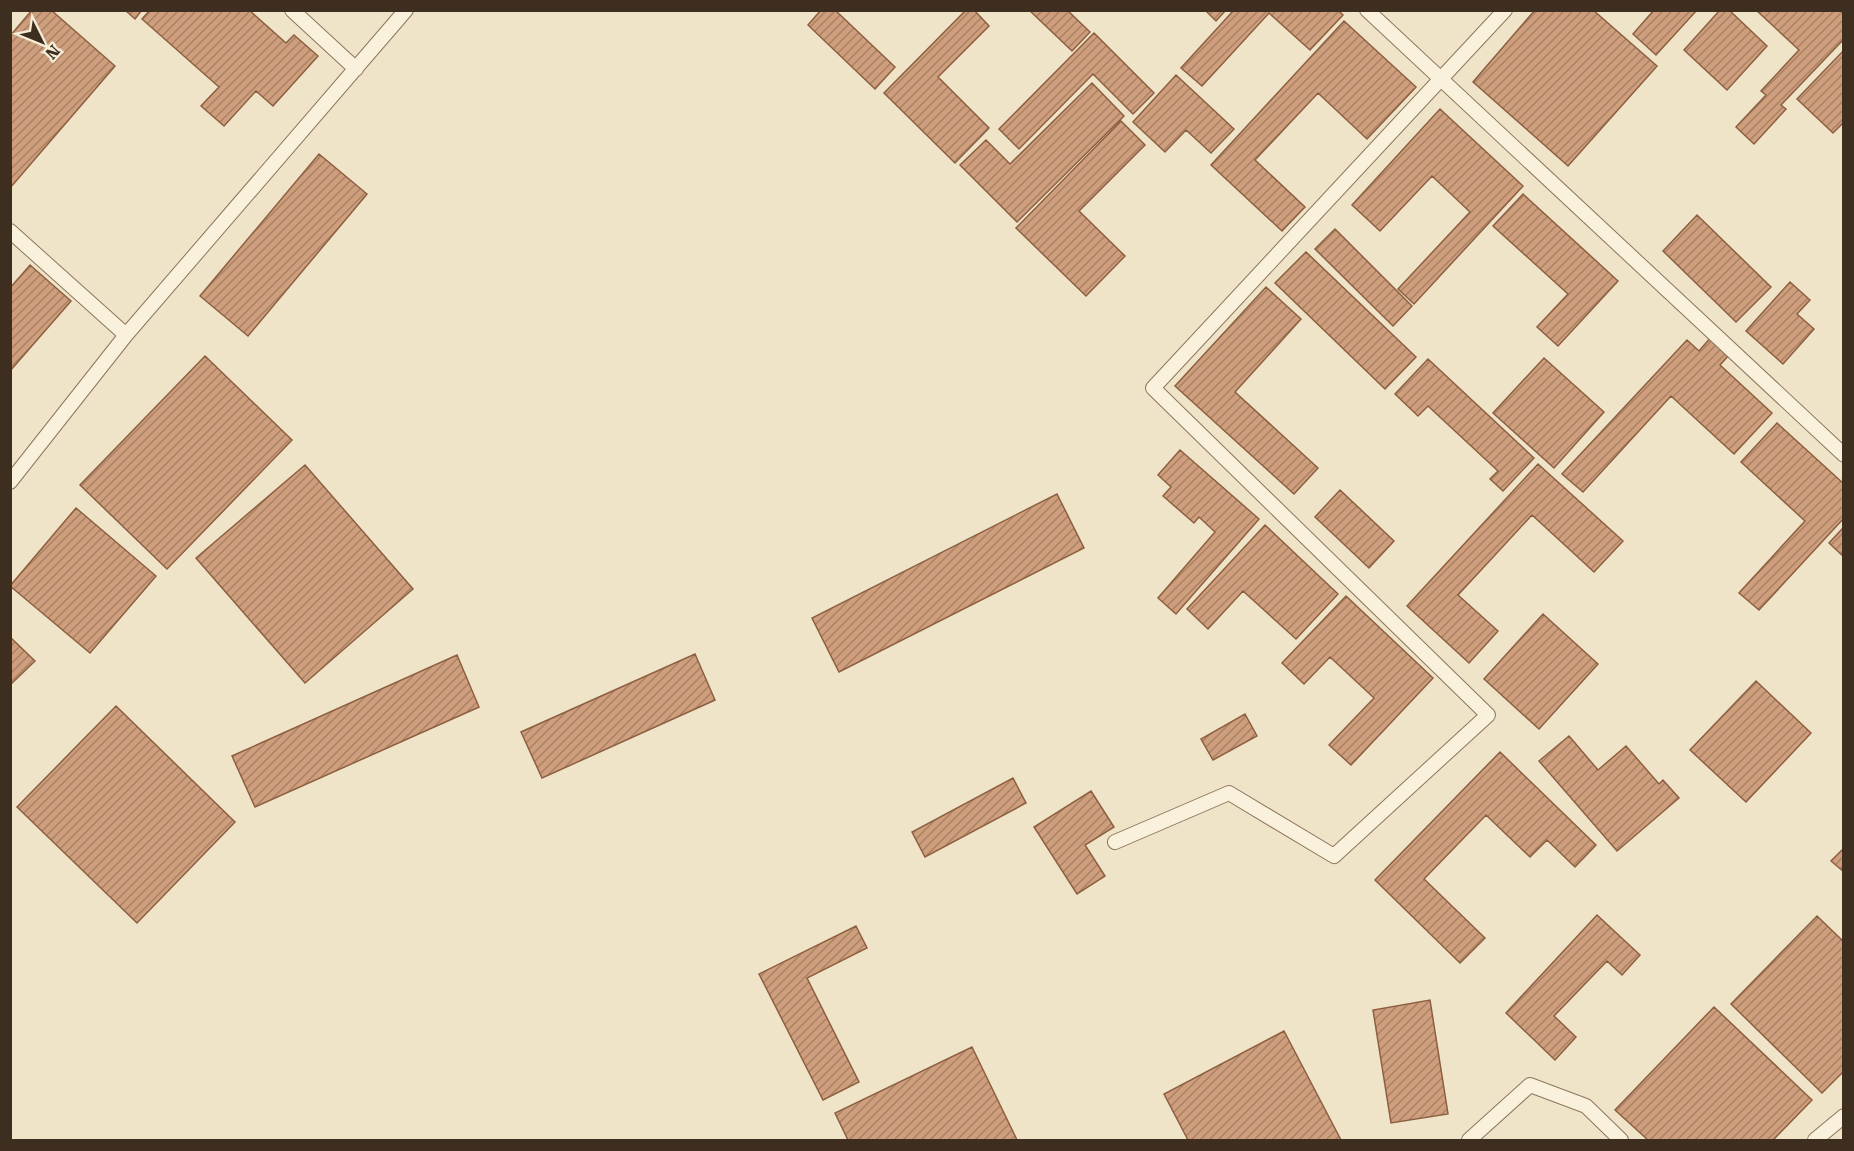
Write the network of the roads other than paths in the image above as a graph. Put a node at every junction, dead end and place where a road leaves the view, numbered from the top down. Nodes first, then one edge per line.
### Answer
1 (292, 10) edge
2 (406, 10) edge
3 (1367, 10) edge
4 (1505, 10) edge
5 (357, 69) junction
6 (1441, 79) junction
7 (10, 231) edge
8 (126, 335) junction
9 (1844, 455) edge
10 (10, 482) edge
11 (1115, 842) dead end
12 (1844, 1116) edge
13 (1469, 1140) edge
14 (1622, 1140) edge
15 (1815, 1140) edge

1 - 5 lane
2 - 5 lane
3 - 6 lane
4 - 6 lane
5 - 8 lane
6 - 9 lane
6 - 11 lane
7 - 8 lane
8 - 10 lane
12 - 15 lane
13 - 14 lane

